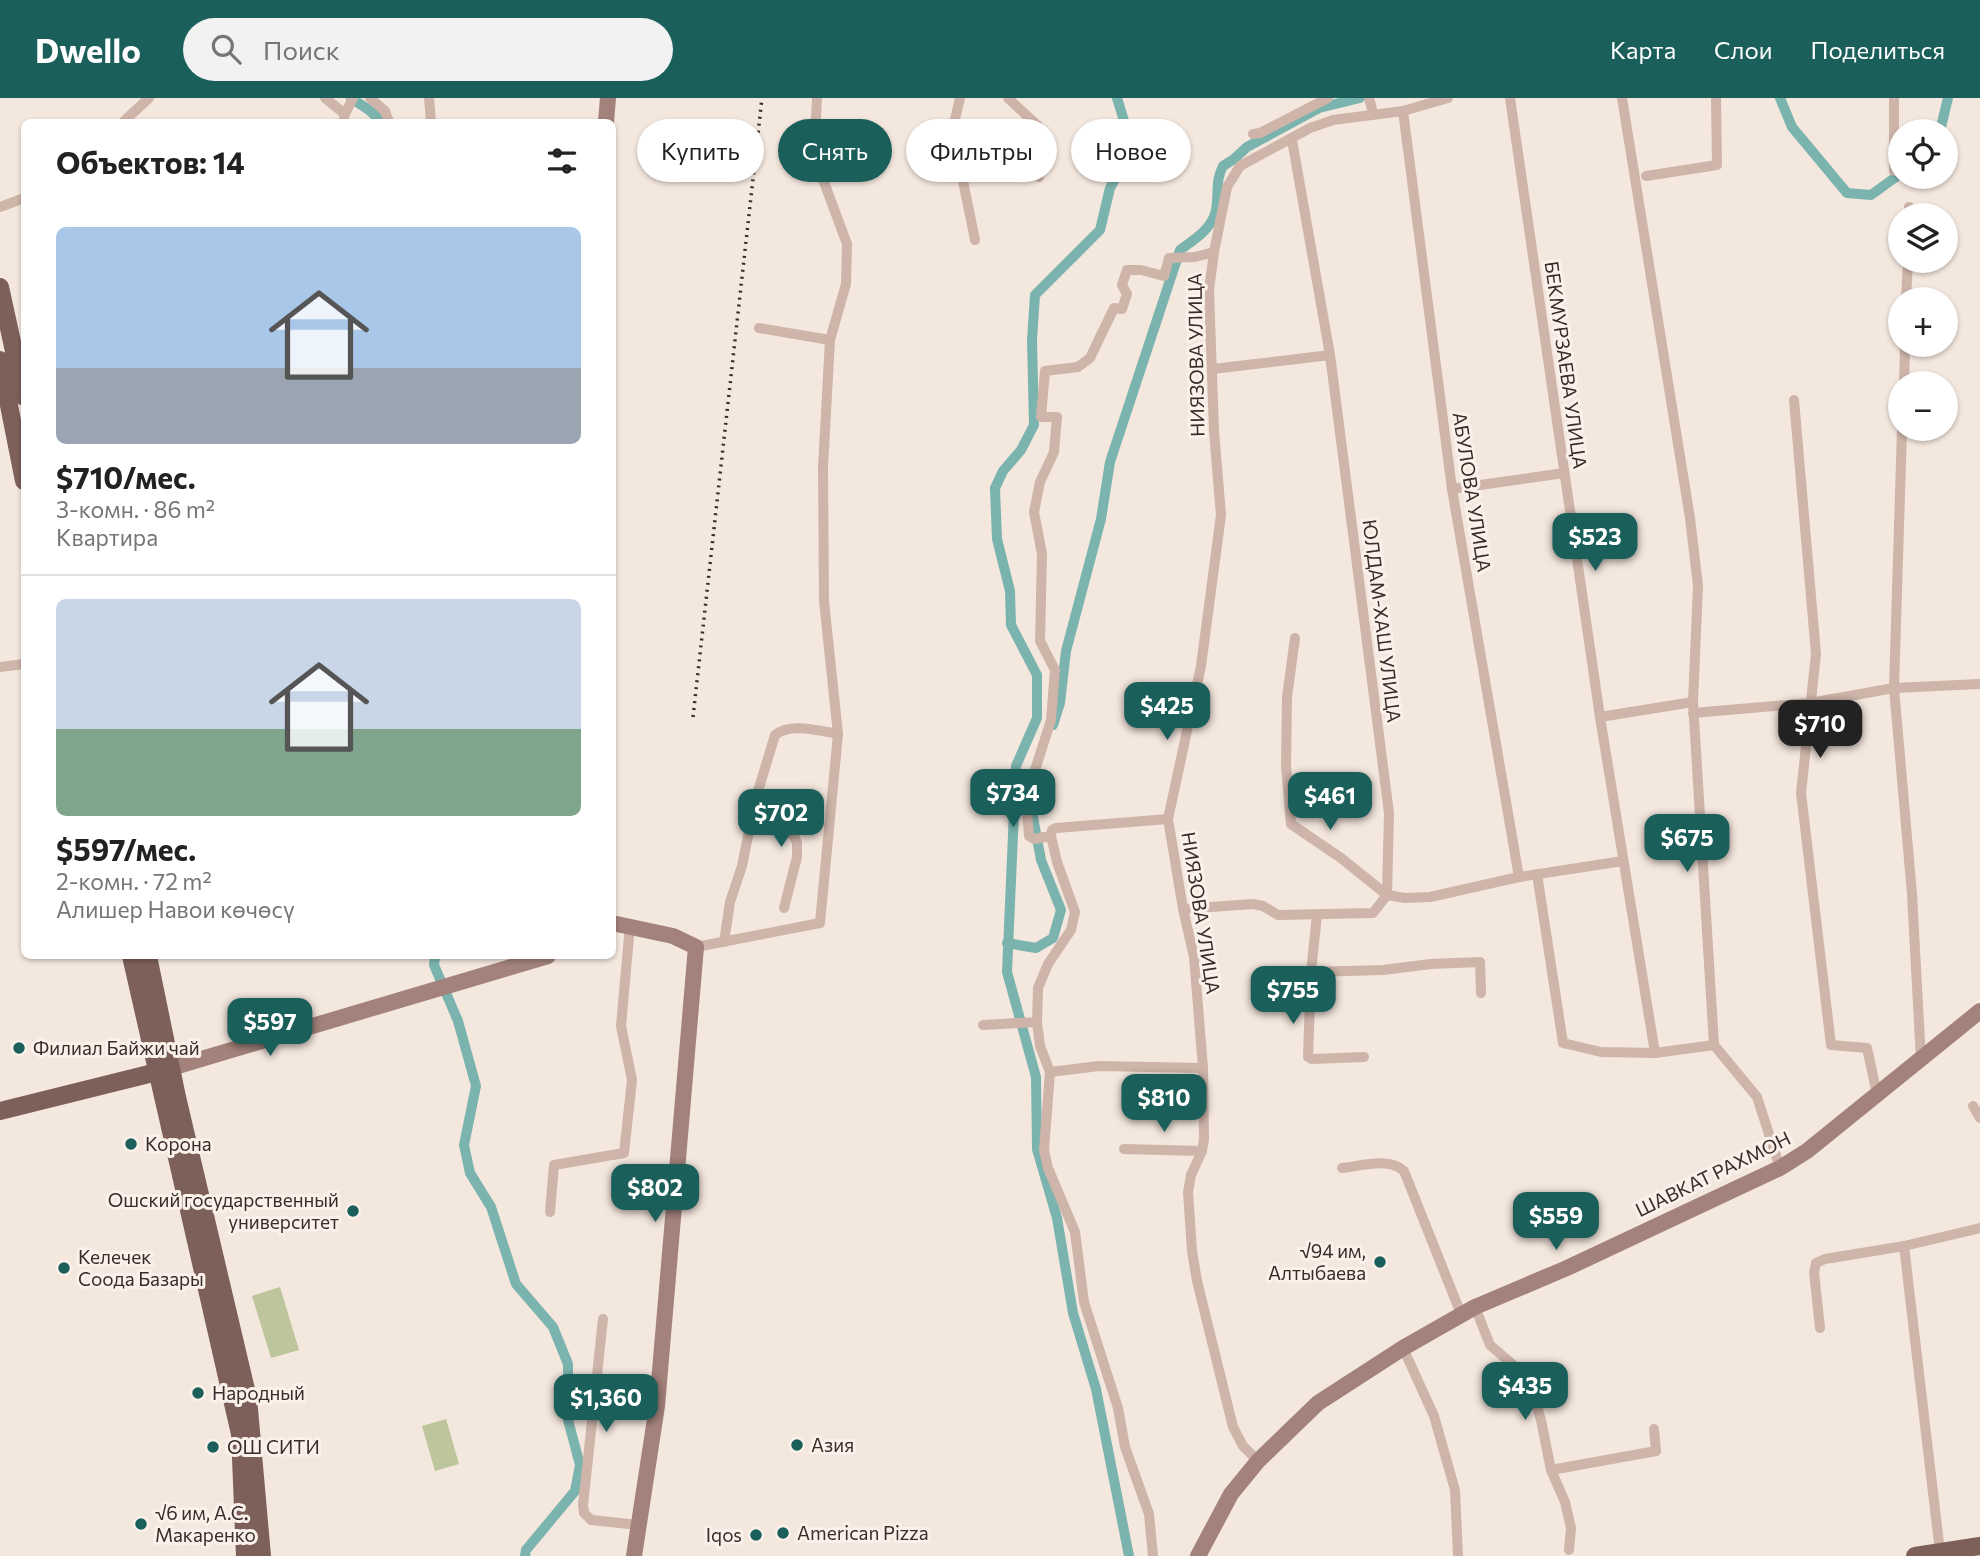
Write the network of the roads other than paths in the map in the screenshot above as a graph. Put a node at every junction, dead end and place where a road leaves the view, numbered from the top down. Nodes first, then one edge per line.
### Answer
1 (149, 98) edge
2 (325, 98) edge
3 (370, 98) edge
4 (429, 98) edge
5 (608, 98) edge
6 (817, 98) edge
7 (960, 98) edge
8 (1008, 98) edge
9 (1328, 98) edge
10 (1448, 98) edge
11 (1510, 98) edge
12 (1622, 98) edge
13 (1716, 98) edge
14 (1894, 98) edge
15 (1371, 105) edge
16 (347, 110) edge
17 (1403, 111) junction
18 (134, 119) edge
19 (388, 119) edge
20 (430, 119) edge
21 (606, 119) edge
22 (1030, 119) edge
23 (1894, 119) edge
24 (1253, 134) dead end
25 (1292, 140) junction
26 (1646, 176) dead end
27 (21, 199) edge
28 (0, 207) edge
29 (975, 240) dead end
30 (1214, 251) junction
31 (0, 287) edge
32 (759, 328) dead end
33 (830, 340) junction
34 (1330, 355) junction
35 (0, 360) edge
36 (21, 367) edge
37 (1213, 369) junction
38 (1794, 400) dead end
39 (1902, 441) edge
40 (21, 466) edge
41 (1564, 473) junction
42 (1452, 489) junction
43 (1295, 638) dead end
44 (21, 664) edge
45 (0, 667) edge
46 (1980, 684) edge
47 (1894, 688) junction
48 (1810, 703) junction
49 (1693, 707) junction
50 (1600, 717) junction
51 (838, 734) junction
52 (755, 801) junction
53 (1168, 820) junction
54 (1042, 838) junction
55 (1623, 861) junction
56 (1537, 874) junction
57 (1519, 877) junction
58 (1387, 895) junction
59 (784, 908) dead end
60 (1183, 909) junction
61 (1317, 915) junction
62 (616, 923) edge
63 (630, 925) junction
64 (724, 942) junction
65 (696, 947) junction
66 (132, 959) edge
67 (148, 959) edge
68 (538, 959) edge
69 (1311, 972) junction
70 (1481, 993) dead end
71 (1980, 1012) edge
72 (1033, 1022) junction
73 (983, 1025) dead end
74 (1714, 1045) junction
75 (1655, 1053) junction
76 (1364, 1057) dead end
77 (1921, 1060) junction
78 (1203, 1068) junction
79 (164, 1070) junction
80 (1049, 1072) junction
81 (1877, 1094) junction
82 (1973, 1106) dead end
83 (0, 1111) edge
84 (1980, 1118) edge
85 (1124, 1149) dead end
86 (1202, 1152) junction
87 (1342, 1168) dead end
88 (1780, 1168) junction
89 (550, 1212) dead end
90 (1980, 1228) edge
91 (1904, 1246) junction
92 (1468, 1310) junction
93 (603, 1319) dead end
94 (1819, 1328) dead end
95 (1403, 1348) junction
96 (1654, 1429) dead end
97 (1258, 1461) junction
98 (1550, 1470) junction
99 (639, 1525) junction
100 (1980, 1546) edge
101 (1569, 1549) dead end
102 (1940, 1552) junction
103 (245, 1556) edge
104 (262, 1556) edge
105 (634, 1556) edge
106 (1153, 1556) edge
107 (1198, 1556) edge
108 (1458, 1556) edge
109 (1915, 1556) edge

1 - 18 street
2 - 16 street
3 - 19 street
4 - 20 street
5 - 21 street
6 - 33 street
7 - 29 street
8 - 22 street
9 - 24 street
10 - 17 street, НИЯЗОВА УЛИЦА
11 - 41 street, БЕКМУРЗАЕВА УЛИЦА
12 - 49 street
13 - 26 street
14 - 23 street
15 - 17 street, НИЯЗОВА УЛИЦА
15 - 25 street, НИЯЗОВА УЛИЦА
17 - 42 street, АБУЛОВА УЛИЦА
25 - 30 street, НИЯЗОВА УЛИЦА
25 - 34 street, ЮЛДАМ-ХАШ УЛИЦА
27 - 28 street
30 - 37 street, НИЯЗОВА УЛИЦА
30 - 54 street
31 - 36 main road
32 - 33 street
33 - 51 street
34 - 37 street
34 - 58 street, ЮЛДАМ-ХАШ УЛИЦА
35 - 40 main road
37 - 53 street, НИЯЗОВА УЛИЦА
38 - 48 street
39 - 47 street
41 - 42 street
41 - 50 street, БЕКМУРЗАЕВА УЛИЦА
42 - 57 street, АБУЛОВА УЛИЦА
43 - 58 street
44 - 45 street
46 - 47 street
47 - 48 street
47 - 77 street
48 - 49 street
48 - 81 street
49 - 50 street
49 - 74 street
50 - 55 street, БЕКМУРЗАЕВА УЛИЦА
51 - 52 street
51 - 64 street
52 - 59 street
52 - 64 street
53 - 54 street
53 - 60 street, НИЯЗОВА УЛИЦА
54 - 72 street
55 - 56 street
55 - 75 street, БЕКМУРЗАЕВА УЛИЦА
56 - 57 street
56 - 75 street
57 - 58 street
58 - 61 street
60 - 61 street
60 - 78 street, НИЯЗОВА УЛИЦА
61 - 69 street
62 - 63 street
63 - 65 street
63 - 89 street
64 - 65 street
65 - 99 street
66 - 79 main road
67 - 79 main road
68 - 79 street
69 - 70 street
69 - 76 street
71 - 77 street, ШАВКАТ РАХМОН
72 - 73 street
72 - 80 street
74 - 75 street
74 - 88 street
77 - 81 street, ШАВКАТ РАХМОН
78 - 80 street
78 - 86 street, НИЯЗОВА УЛИЦА
79 - 83 main road
79 - 103 main road
79 - 104 main road
80 - 106 street
81 - 88 street, ШАВКАТ РАХМОН
82 - 84 street
85 - 86 street
86 - 97 street, НИЯЗОВА УЛИЦА
87 - 92 street
88 - 92 street, ШАВКАТ РАХМОН
90 - 91 street
91 - 94 street
91 - 102 street
92 - 95 street, ШАВКАТ РАХМОН
92 - 98 street
93 - 99 street
95 - 97 street, ШАВКАТ РАХМОН
95 - 108 street
96 - 98 street
97 - 107 street, ШАВКАТ РАХМОН
98 - 101 street
99 - 105 street
100 - 102 main road
102 - 109 main road

